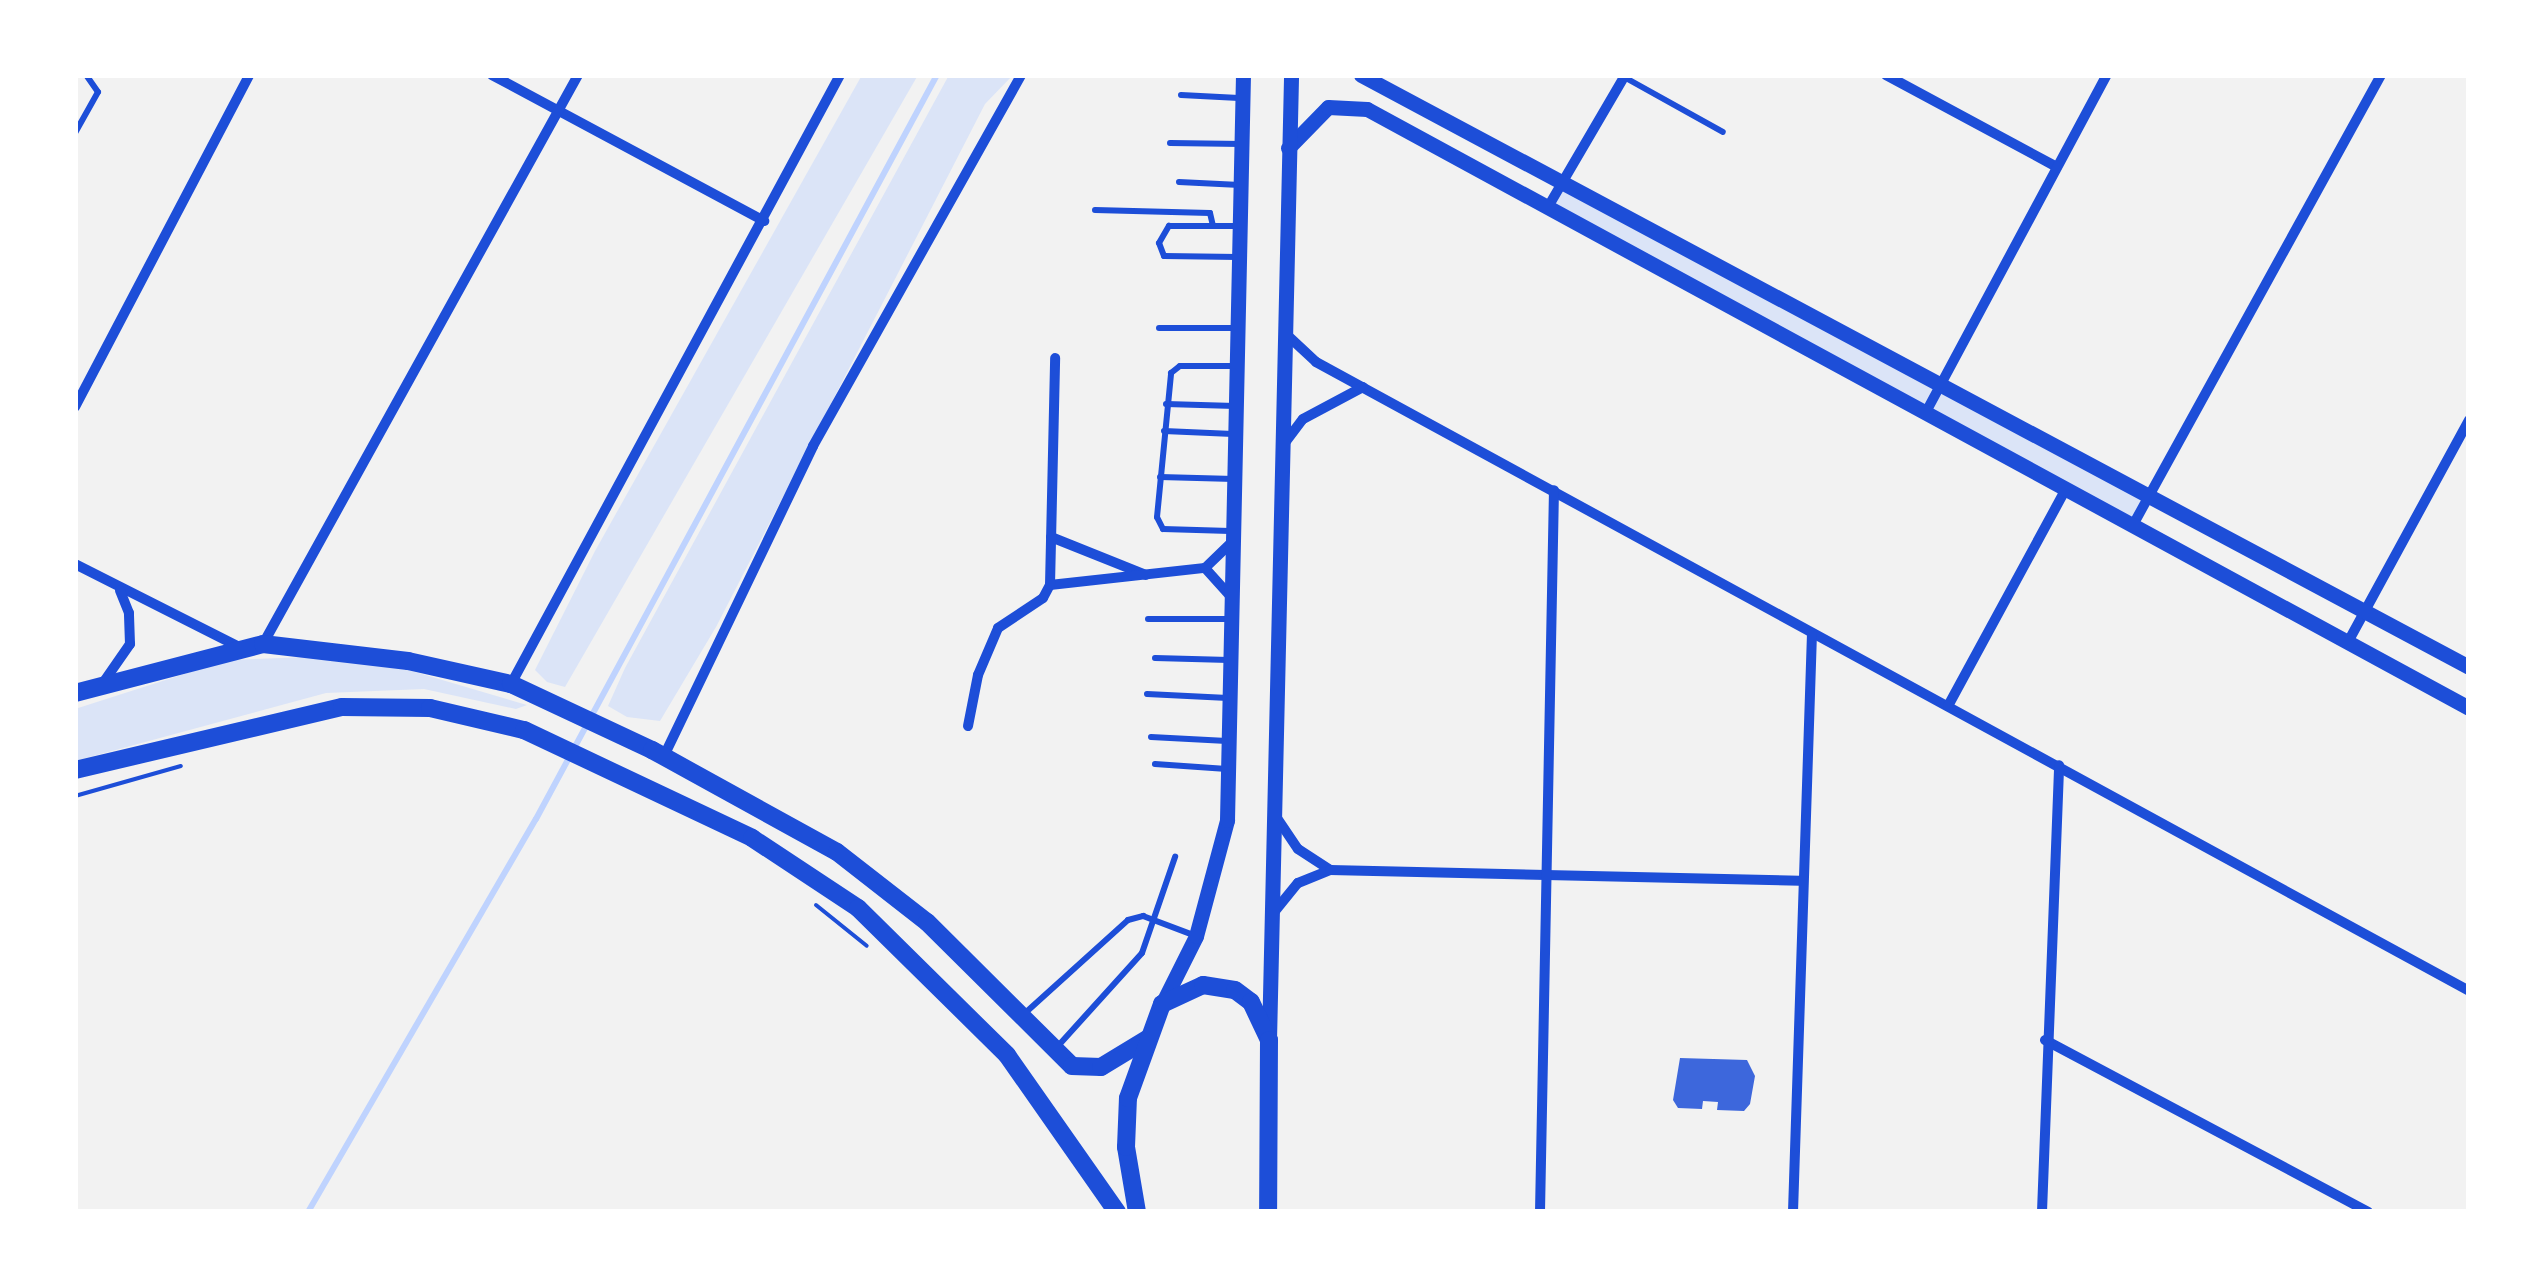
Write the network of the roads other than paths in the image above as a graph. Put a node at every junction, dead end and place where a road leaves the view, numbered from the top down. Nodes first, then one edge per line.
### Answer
1 (86, 75) edge
2 (249, 75) edge
3 (492, 75) edge
4 (578, 75) edge
5 (840, 75) edge
6 (1021, 75) edge
7 (1243, 75) edge
8 (1290, 75) edge
9 (1886, 75) edge
10 (2107, 75) edge
11 (2381, 75) edge
12 (1364, 76) edge
13 (1624, 76) edge
14 (1180, 95) dead end
15 (1244, 98) junction
16 (558, 112) junction
17 (1724, 132) dead end
18 (75, 133) edge
19 (1170, 143) dead end
20 (1244, 144) junction
21 (1288, 148) junction
22 (2057, 167) junction
23 (1179, 182) dead end
24 (1563, 182) junction
25 (1241, 185) junction
26 (1548, 207) junction
27 (1095, 210) dead end
28 (764, 221) junction
29 (1213, 226) junction
30 (1240, 226) junction
31 (1239, 256) junction
32 (1159, 328) dead end
33 (1238, 328) junction
34 (1285, 334) junction
35 (1055, 358) dead end
36 (1236, 366) junction
37 (1942, 385) junction
38 (1362, 387) junction
39 (1166, 404) junction
40 (1235, 406) junction
41 (75, 407) edge
42 (1926, 412) junction
43 (2469, 420) edge
44 (1164, 431) junction
45 (1234, 434) junction
46 (1283, 445) junction
47 (1160, 476) junction
48 (1234, 478) junction
49 (2066, 488) junction
50 (1554, 490) junction
51 (2150, 496) junction
52 (2133, 525) junction
53 (1232, 536) junction
54 (1051, 537) junction
55 (75, 564) edge
56 (1205, 568) junction
57 (1147, 575) junction
58 (113, 582) junction
59 (1050, 585) junction
60 (1232, 599) junction
61 (2365, 612) junction
62 (1232, 618) junction
63 (1148, 619) dead end
64 (1812, 633) junction
65 (2348, 642) junction
66 (263, 644) junction
67 (239, 647) junction
68 (1155, 658) dead end
69 (1231, 660) junction
70 (2469, 667) edge
71 (106, 680) junction
72 (511, 684) junction
73 (75, 693) edge
74 (1147, 694) dead end
75 (1230, 698) junction
76 (1948, 706) junction
77 (2469, 708) edge
78 (968, 726) dead end
79 (1151, 737) dead end
80 (1228, 742) junction
81 (658, 753) junction
82 (1155, 764) dead end
83 (2059, 766) junction
84 (1228, 769) junction
85 (75, 770) edge
86 (1278, 818) junction
87 (1175, 856) dead end
88 (1330, 870) junction
89 (1550, 878) junction
90 (1800, 881) junction
91 (1274, 911) junction
92 (1156, 921) junction
93 (1196, 936) junction
94 (2469, 991) edge
95 (1162, 1004) junction
96 (1024, 1015) junction
97 (1147, 1039) junction
98 (1269, 1040) junction
99 (2045, 1040) junction
100 (1054, 1050) junction
101 (1118, 1212) edge
102 (1137, 1212) edge
103 (1268, 1212) edge
104 (1540, 1212) edge
105 (1793, 1212) edge
106 (2042, 1212) edge
107 (2368, 1212) edge

1 - 18 lane
2 - 41 street
3 - 16 street
4 - 16 street
5 - 28 street
6 - 81 street
7 - 15 street
8 - 21 street
9 - 22 street
10 - 22 street
11 - 51 street
12 - 24 street
13 - 17 lane
13 - 24 street
14 - 15 lane
15 - 20 street
16 - 28 street
16 - 66 street
19 - 20 lane
20 - 25 street
21 - 26 street
21 - 34 street
22 - 37 street
23 - 25 lane
24 - 26 street
24 - 37 street
25 - 30 street
26 - 42 street
27 - 29 lane
28 - 72 street
29 - 30 lane
29 - 31 lane
30 - 31 street
31 - 33 street
32 - 33 lane
33 - 36 street
34 - 38 street
34 - 46 street
35 - 54 street
36 - 39 lane
36 - 40 street
37 - 42 street
37 - 51 street
38 - 46 street
38 - 50 street
39 - 40 lane
39 - 44 lane
40 - 45 street
42 - 49 street
43 - 61 street
44 - 45 lane
44 - 47 lane
45 - 48 street
46 - 86 street
47 - 48 lane
47 - 53 lane
48 - 53 street
49 - 52 street
49 - 76 street
50 - 64 street
50 - 89 street
51 - 52 street
51 - 61 street
52 - 65 street
53 - 56 street
53 - 60 street
54 - 57 street
54 - 59 street
55 - 58 street
56 - 57 street
56 - 60 street
57 - 59 street
58 - 67 street
58 - 71 street
59 - 78 street
60 - 62 street
61 - 65 street
61 - 70 street
62 - 63 lane
62 - 69 street
64 - 76 street
64 - 90 street
65 - 77 street
66 - 67 main road
66 - 72 main road
67 - 71 main road
68 - 69 lane
69 - 75 street
71 - 73 main road
72 - 81 main road
74 - 75 lane
75 - 80 street
76 - 83 street
79 - 80 lane
80 - 84 street
81 - 96 main road
82 - 84 lane
83 - 94 street
83 - 99 street
84 - 93 street
85 - 101 main road
86 - 88 street
86 - 91 street
87 - 92 lane
88 - 89 street
88 - 91 street
89 - 90 street
89 - 104 street
90 - 105 street
91 - 98 street
92 - 93 lane
92 - 96 lane
92 - 100 lane
93 - 95 street
95 - 97 main road
95 - 98 main road
96 - 100 main road
97 - 100 main road
97 - 102 main road
98 - 103 main road
99 - 106 street
99 - 107 street

